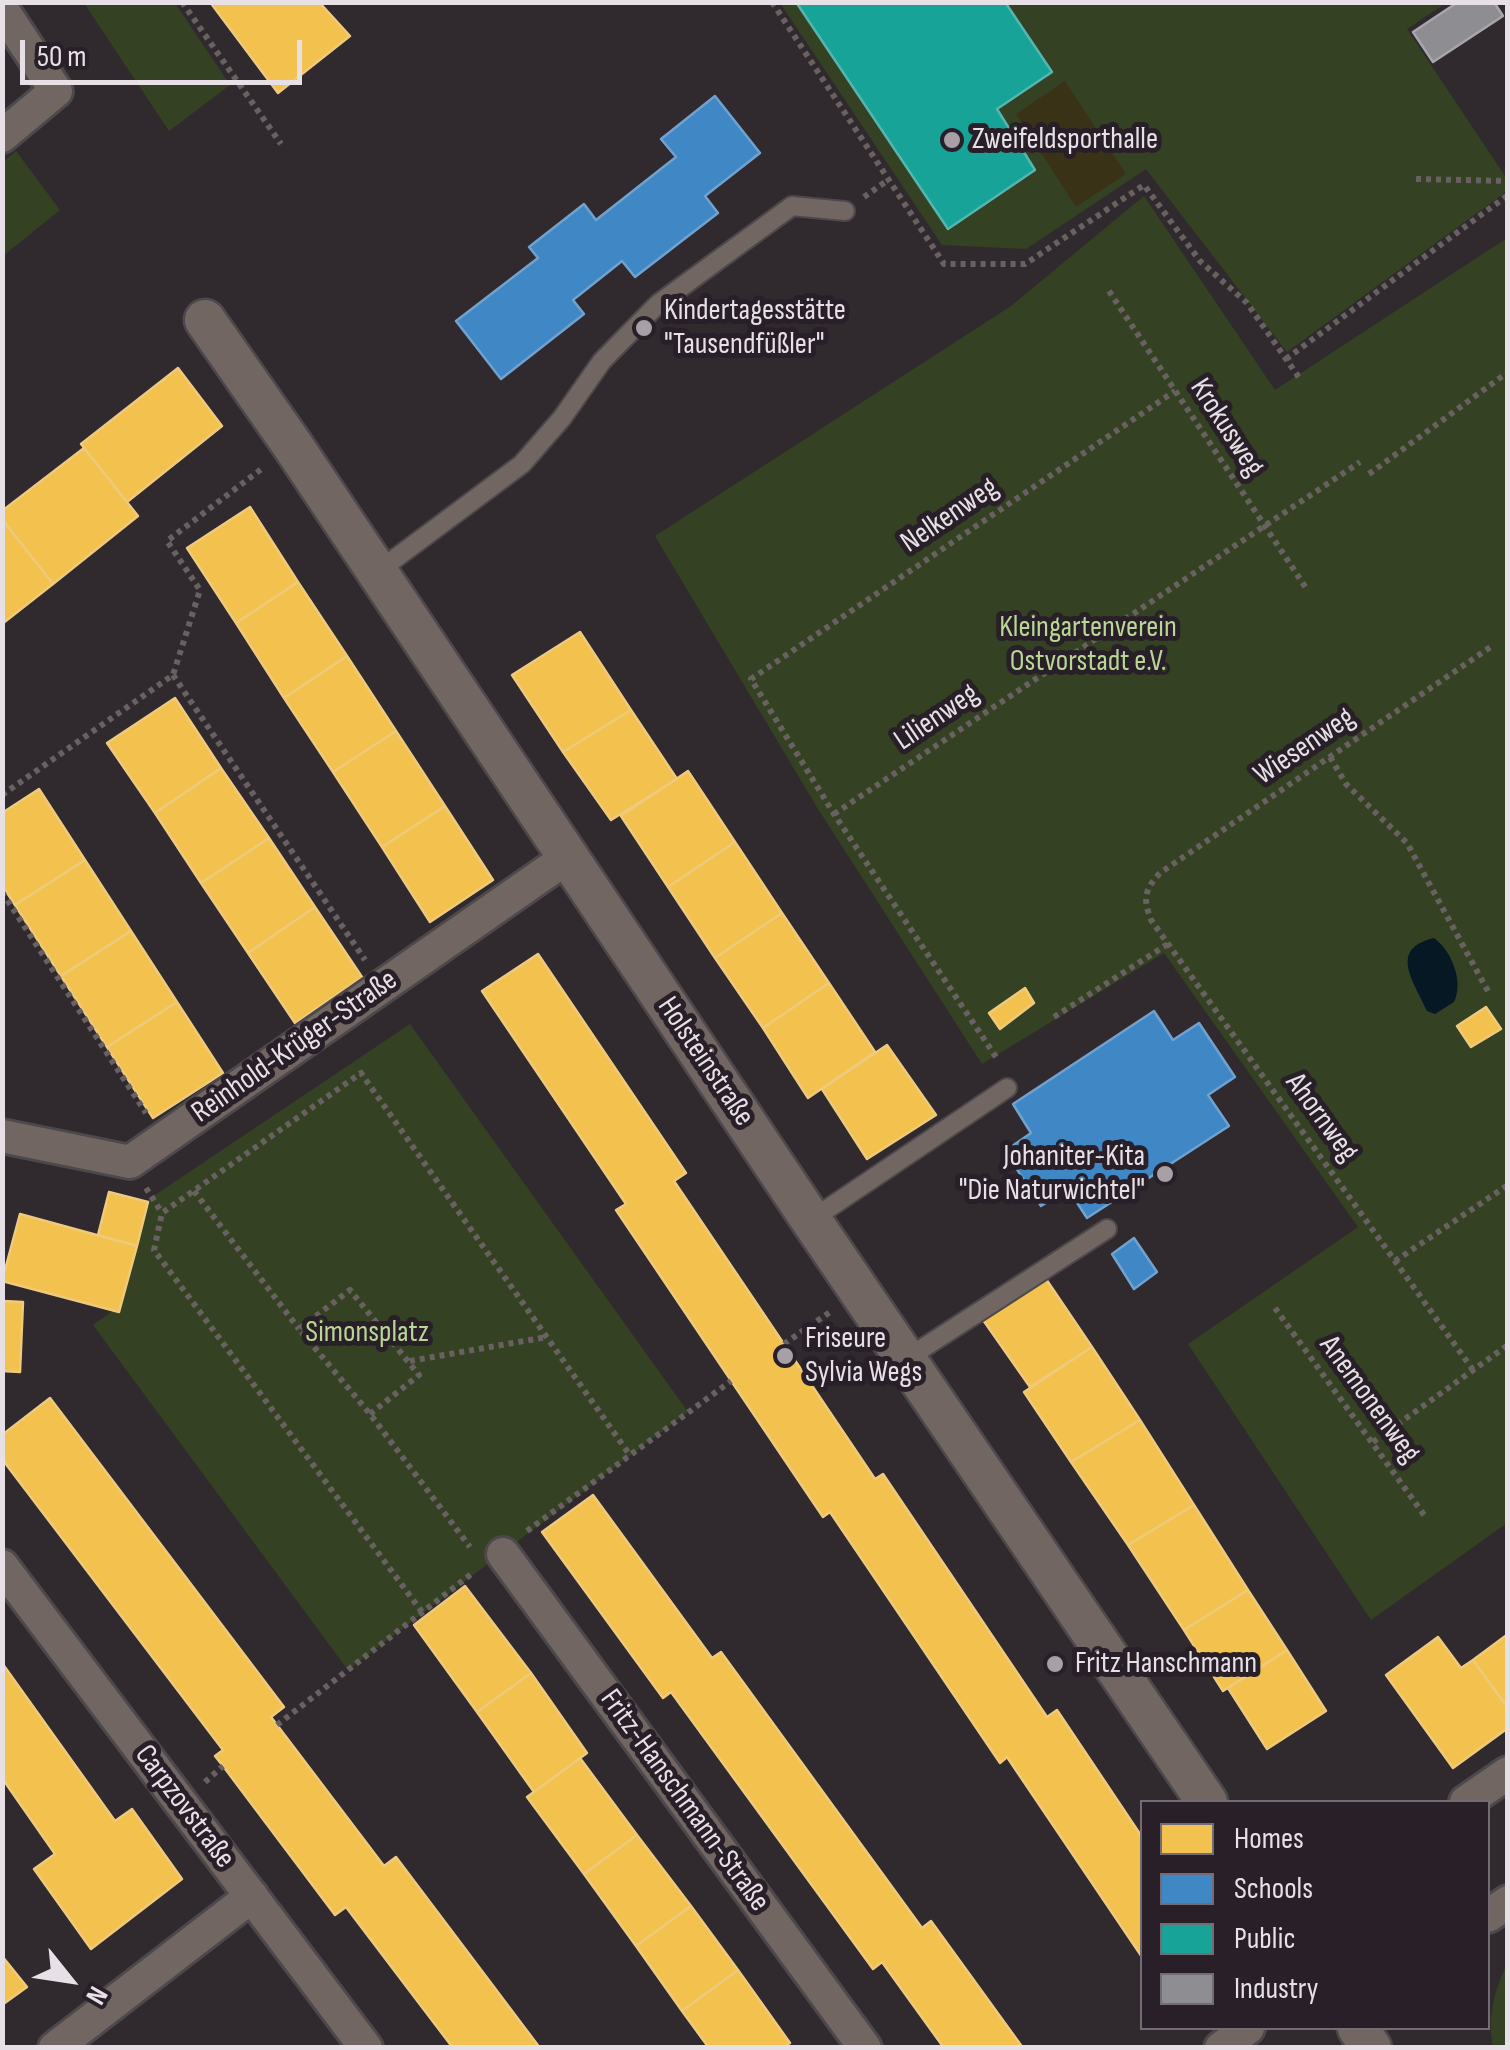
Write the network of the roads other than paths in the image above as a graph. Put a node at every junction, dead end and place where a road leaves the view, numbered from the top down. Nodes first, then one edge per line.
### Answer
1 (2, 9) edge
2 (2, 136) edge
3 (845, 211) dead end
4 (205, 320) dead end
5 (377, 572) junction
6 (568, 858) junction
7 (1007, 1088) dead end
8 (2, 1136) edge
9 (811, 1220) junction
10 (1107, 1230) dead end
11 (906, 1359) junction
12 (487, 1552) road end
13 (2, 1566) edge
14 (1508, 1773) edge
15 (1206, 1800) edge
16 (1469, 1800) edge
17 (252, 1896) junction
18 (1245, 2030) edge
19 (55, 2048) edge
20 (366, 2048) edge
21 (865, 2048) edge
22 (1221, 2048) edge

1 - 2 street
3 - 5 lane
4 - 5 street, Holsteinstraße
5 - 6 street, Holsteinstraße
6 - 8 street, Reinhold-Krüger-Straße
6 - 9 street, Holsteinstraße
7 - 9 lane
9 - 11 street, Holsteinstraße
10 - 11 lane
11 - 15 street, Holsteinstraße
12 - 21 street, Fritz-Hanschmann-Straße
13 - 17 street, Carpzovstraße
14 - 16 street
17 - 19 street
17 - 20 street, Carpzovstraße
18 - 22 street

